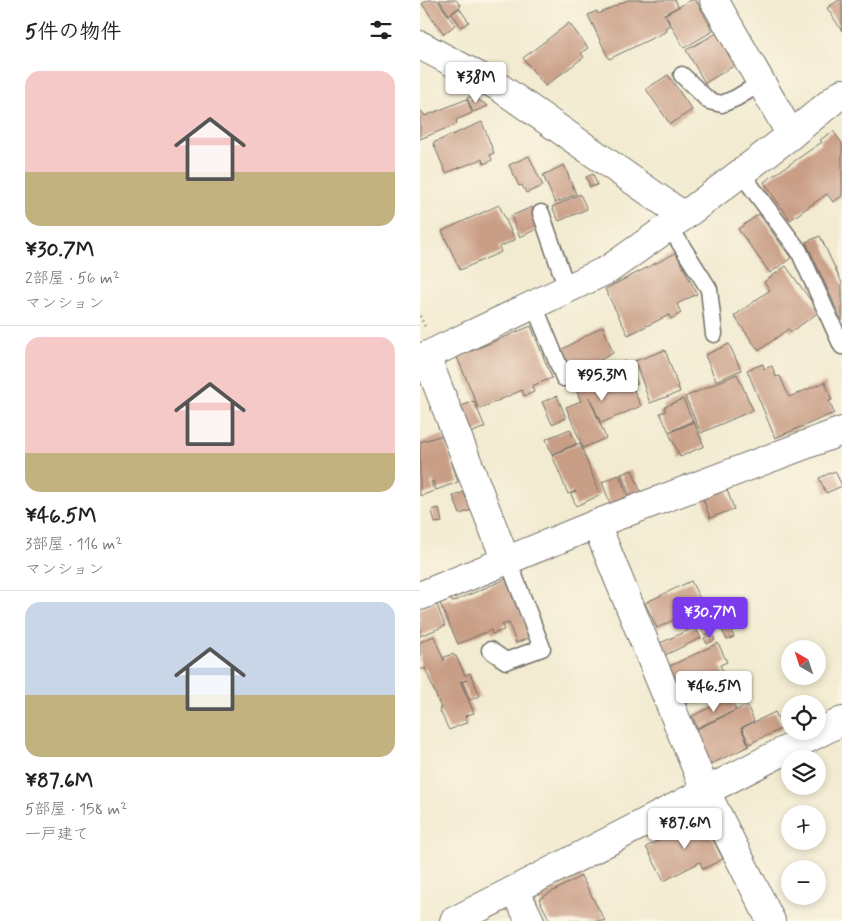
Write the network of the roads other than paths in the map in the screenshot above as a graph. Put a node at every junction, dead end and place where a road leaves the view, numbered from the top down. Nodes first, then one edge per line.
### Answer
1 (714, 0) edge
2 (420, 45) edge
3 (682, 74) dead end
4 (761, 83) junction
5 (842, 94) edge
6 (791, 136) junction
7 (741, 173) junction
8 (541, 213) dead end
9 (677, 221) junction
10 (567, 289) junction
11 (534, 305) junction
12 (714, 334) dead end
13 (842, 346) edge
14 (423, 357) edge
15 (564, 378) dead end
16 (839, 439) edge
17 (596, 524) junction
18 (507, 561) junction
19 (420, 596) edge
20 (490, 650) dead end
21 (842, 721) edge
22 (706, 792) junction
23 (514, 890) junction
24 (454, 921) edge
25 (530, 921) edge
26 (771, 921) edge

1 - 4 street
2 - 9 street
3 - 4 lane
4 - 6 street
5 - 6 street
6 - 7 street
7 - 9 street
7 - 13 lane
8 - 10 lane
9 - 10 street
9 - 12 lane
10 - 11 street
11 - 14 street
11 - 15 lane
14 - 18 street
16 - 17 street
17 - 18 street
17 - 22 street
18 - 19 street
18 - 20 lane
21 - 22 street
22 - 23 street
22 - 26 street
23 - 24 street
23 - 25 street

